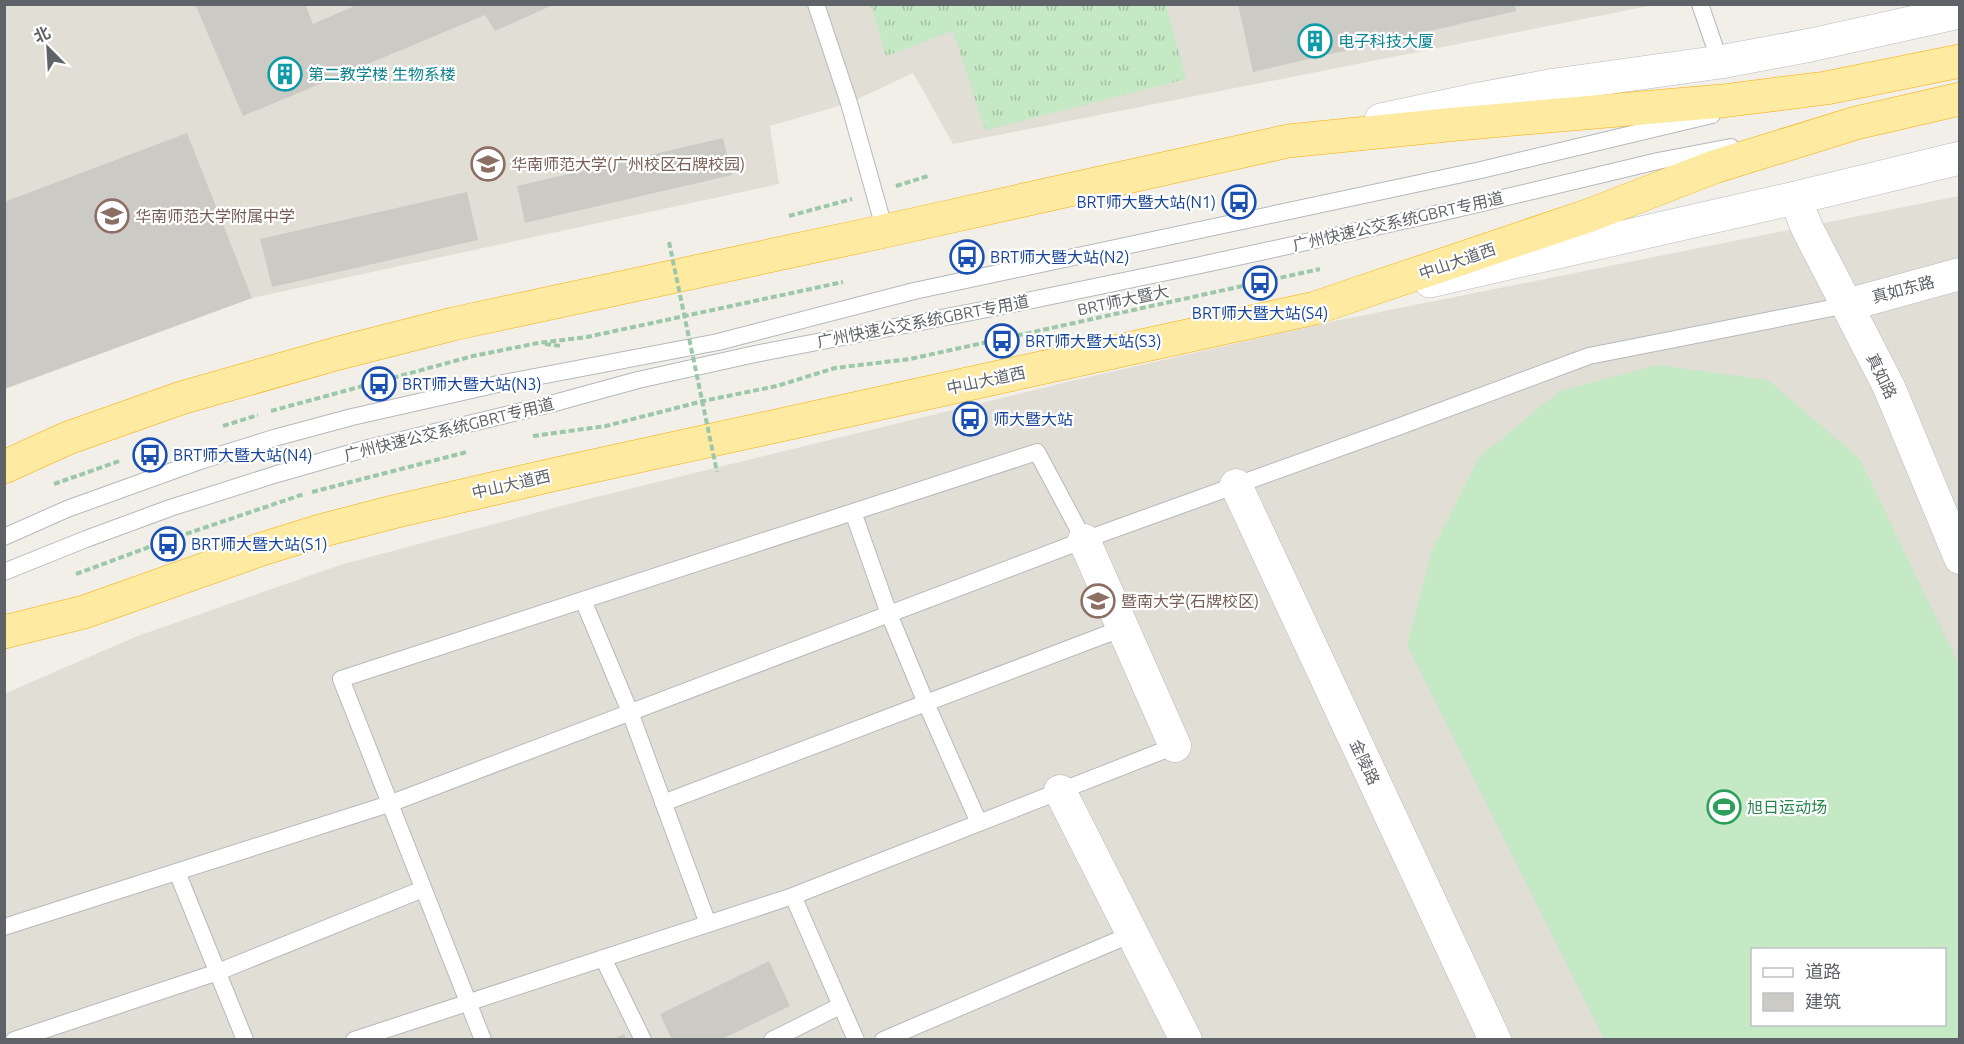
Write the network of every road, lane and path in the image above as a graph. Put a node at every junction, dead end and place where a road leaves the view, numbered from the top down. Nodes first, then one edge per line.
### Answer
1 (816, 4) edge
2 (1700, 4) edge
3 (1959, 12) edge
4 (1959, 61) edge
5 (1720, 62) junction
6 (1826, 88) junction
7 (1959, 99) edge
8 (1856, 123) junction
9 (1288, 141) junction
10 (1959, 158) edge
11 (928, 176) dead end
12 (874, 192) junction
13 (1795, 198) junction
14 (788, 216) dead end
15 (885, 231) junction
16 (669, 242) dead end
17 (1329, 267) dead end
18 (1959, 274) edge
19 (845, 282) dead end
20 (1847, 305) junction
21 (1315, 308) junction
22 (685, 317) junction
23 (473, 356) dead end
24 (703, 401) junction
25 (527, 438) dead end
26 (477, 449) dead end
27 (4, 467) edge
28 (717, 472) dead end
29 (1236, 485) junction
30 (853, 512) junction
31 (4, 537) edge
32 (1084, 540) junction
33 (1959, 558) edge
34 (4, 572) edge
35 (75, 574) dead end
36 (583, 600) junction
37 (889, 614) junction
38 (1123, 628) junction
39 (4, 632) edge
40 (926, 703) junction
41 (630, 712) junction
42 (1175, 746) joint
43 (1060, 791) junction
44 (663, 803) junction
45 (389, 804) junction
46 (979, 823) junction
47 (177, 872) junction
48 (423, 889) junction
49 (793, 896) junction
50 (708, 924) junction
51 (4, 927) edge
52 (1132, 934) junction
53 (603, 958) junction
54 (218, 972) junction
55 (468, 1002) junction
56 (840, 1006) junction
57 (14, 1040) edge
58 (245, 1040) edge
59 (354, 1040) edge
60 (483, 1040) edge
61 (643, 1040) edge
62 (772, 1040) edge
63 (856, 1040) edge
64 (883, 1040) edge
65 (1186, 1040) edge
66 (1495, 1040) edge

1 - 12 lane
2 - 5 lane
3 - 5 main road
4 - 6 highway
5 - 9 main road
6 - 9 highway
6 - 31 lane, 广州快速公交系统GBRT专用道
7 - 8 highway, 中山大道西
8 - 21 highway, 中山大道西
8 - 34 lane, 广州快速公交系统GBRT专用道
9 - 15 highway
10 - 13 main road
11 - 12 path
12 - 14 path
12 - 15 lane
13 - 20 street, 真如路
13 - 21 main road
15 - 27 highway
16 - 22 path, bridge
17 - 24 path, BRT师大暨大
18 - 20 street, 真如东路
19 - 22 path
20 - 29 lane
20 - 33 street, 真如路
21 - 39 highway, 中山大道西
22 - 23 path
22 - 24 path, bridge
24 - 25 path, BRT师大暨大
24 - 28 path, bridge
26 - 35 path
29 - 32 lane
29 - 66 street, 金陵路
30 - 32 lane
30 - 36 lane
30 - 37 lane
32 - 37 lane
32 - 38 street
36 - 41 lane
36 - 45 lane
37 - 40 lane
37 - 41 lane
38 - 40 lane
38 - 42 street
40 - 44 lane
40 - 46 lane
41 - 44 lane
41 - 45 lane
42 - 43 lane
43 - 46 lane
43 - 52 street
44 - 50 lane
45 - 47 lane
45 - 48 lane
46 - 49 lane
47 - 51 lane
47 - 54 lane
48 - 54 lane
48 - 55 lane
49 - 50 lane
49 - 56 lane
50 - 53 lane
52 - 64 lane
52 - 65 street
53 - 55 lane
53 - 61 lane
54 - 57 lane
54 - 58 lane
55 - 59 lane
55 - 60 lane
56 - 62 lane
56 - 63 lane

